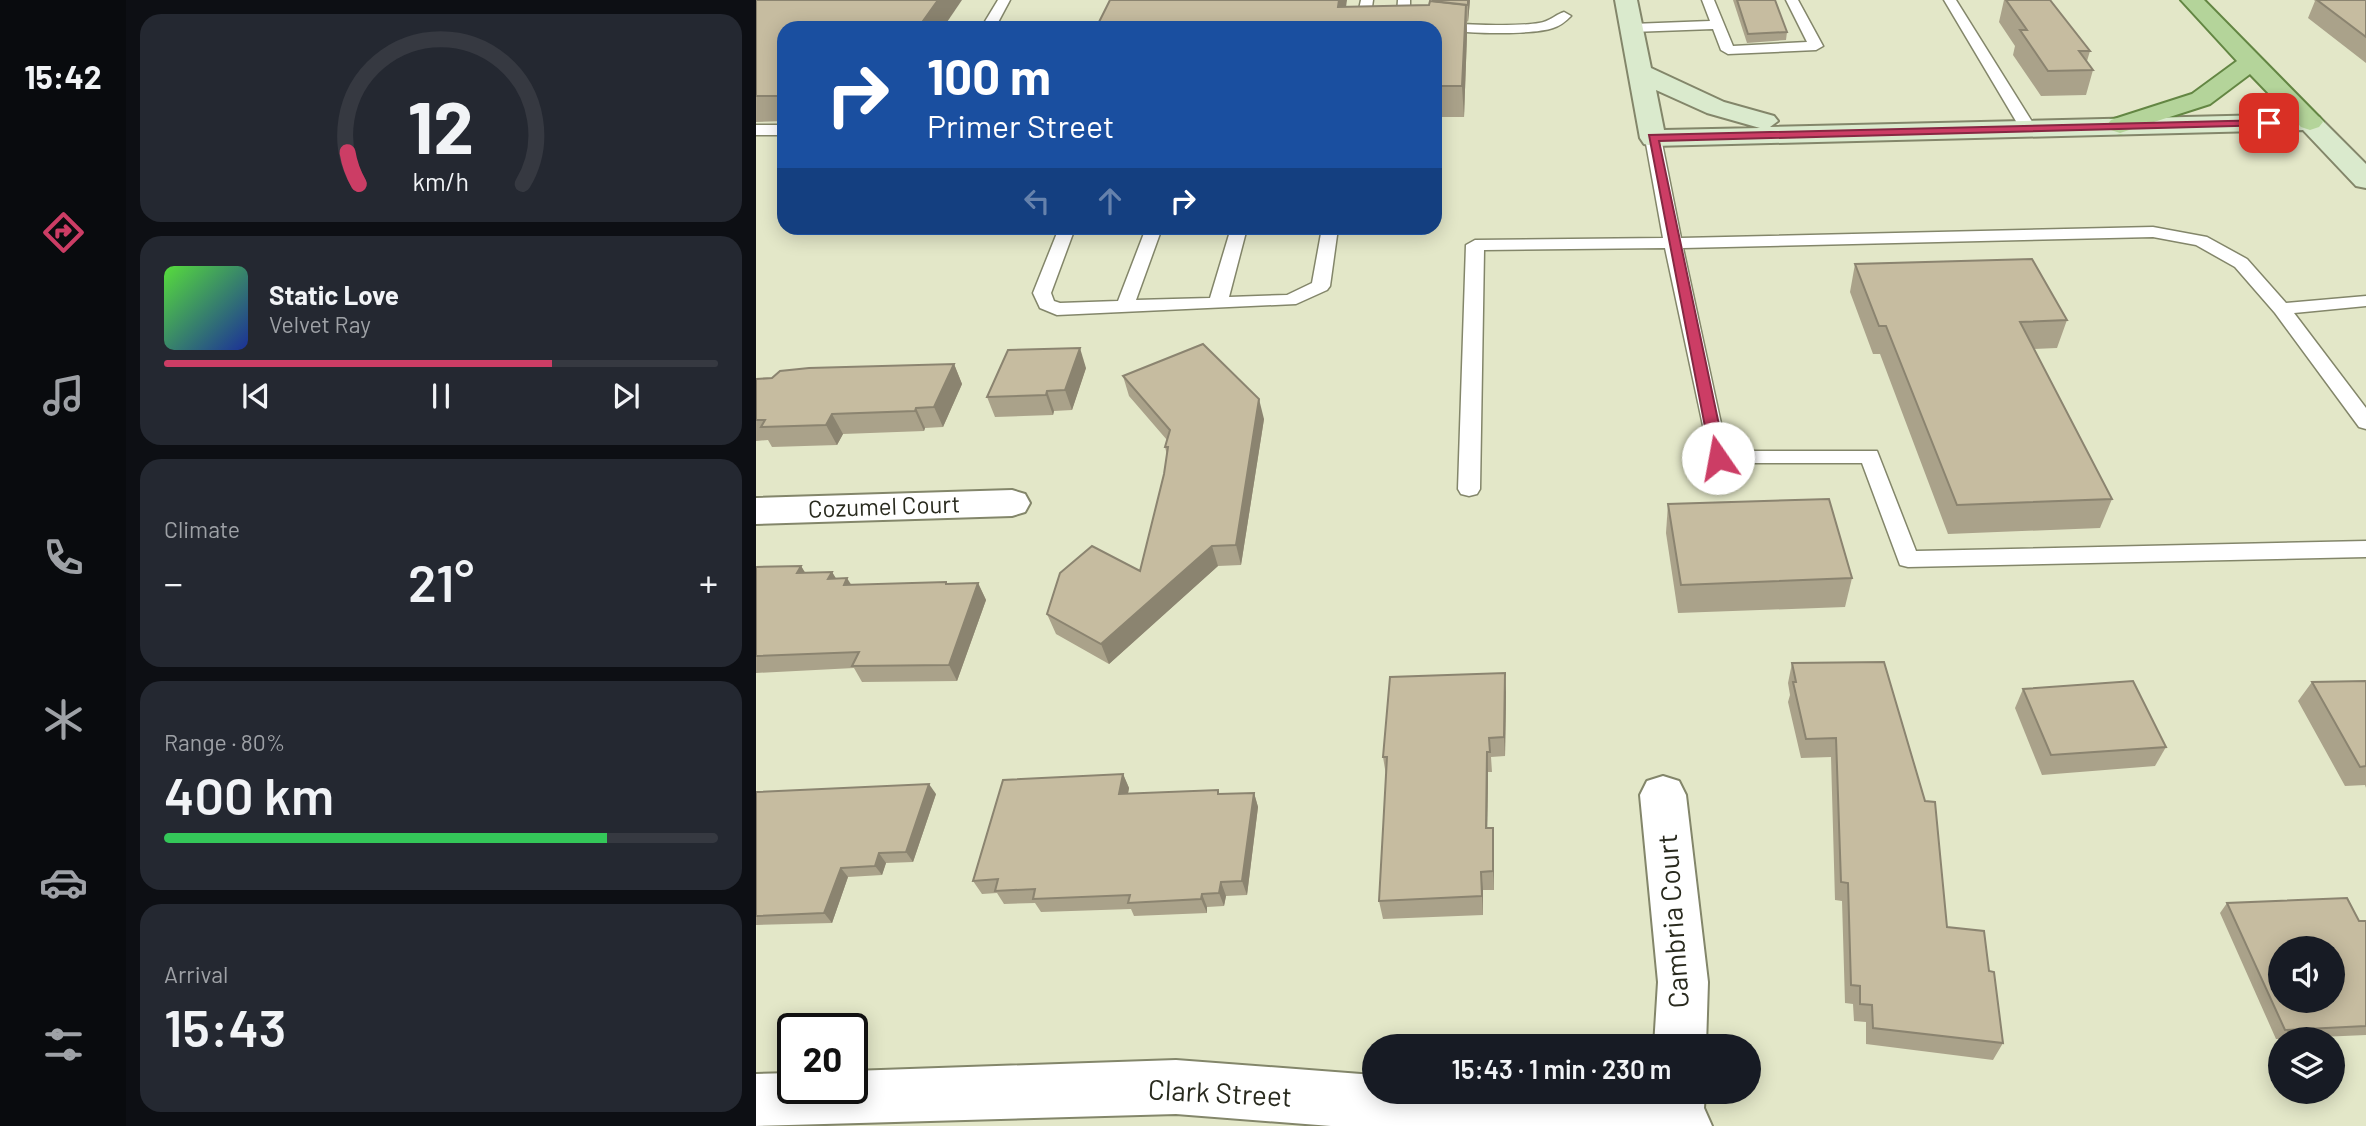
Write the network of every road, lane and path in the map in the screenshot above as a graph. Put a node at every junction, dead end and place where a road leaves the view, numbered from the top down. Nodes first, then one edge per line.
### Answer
1 (1004, 0) edge
2 (1367, 0) edge
3 (1405, 0) edge
4 (1626, 0) edge
5 (1709, 0) edge
6 (1792, 0) edge
7 (1950, 0) edge
8 (2192, 0) edge
9 (1564, 16) dead end
10 (992, 21) edge
11 (1363, 21) edge
12 (1412, 21) edge
13 (1717, 25) junction
14 (1442, 26) edge
15 (1632, 28) junction
16 (2250, 62) junction
17 (1639, 71) junction
18 (2310, 122) junction
19 (2120, 125) junction
20 (2028, 128) junction
21 (777, 130) edge
22 (756, 131) edge
23 (1844, 132) junction
24 (1653, 138) junction
25 (2366, 180) edge
26 (1064, 235) edge
27 (1151, 235) edge
28 (1237, 235) edge
29 (1329, 235) edge
30 (1673, 243) junction
31 (2366, 301) edge
32 (1218, 303) junction
33 (1125, 306) junction
34 (2281, 309) junction
35 (2366, 422) edge
36 (1469, 489) dead end
37 (1012, 503) dead end
38 (756, 511) edge
39 (2366, 549) edge
40 (1664, 795) dead end
41 (1680, 1034) edge
42 (756, 1101) edge
43 (1299, 1112) edge
44 (1679, 1114) edge

1 - 10 lane
2 - 11 lane
3 - 12 lane
4 - 15 street
5 - 13 lane
6 - 13 lane
7 - 20 lane
8 - 16 main road
9 - 14 lane
13 - 15 lane
15 - 17 street
16 - 18 main road
16 - 19 main road
17 - 23 street
17 - 24 street
18 - 19 street
18 - 25 street
19 - 20 street
20 - 23 street
21 - 22 lane
23 - 24 street
24 - 30 lane
26 - 33 lane
27 - 33 lane
28 - 32 lane
29 - 32 lane
30 - 34 lane
30 - 36 lane
30 - 39 lane
31 - 34 lane
32 - 33 lane
34 - 35 lane
37 - 38 street, Cozumel Court
40 - 41 street, Cambria Court
42 - 43 street, Clark Street
43 - 44 street, Clark Street

